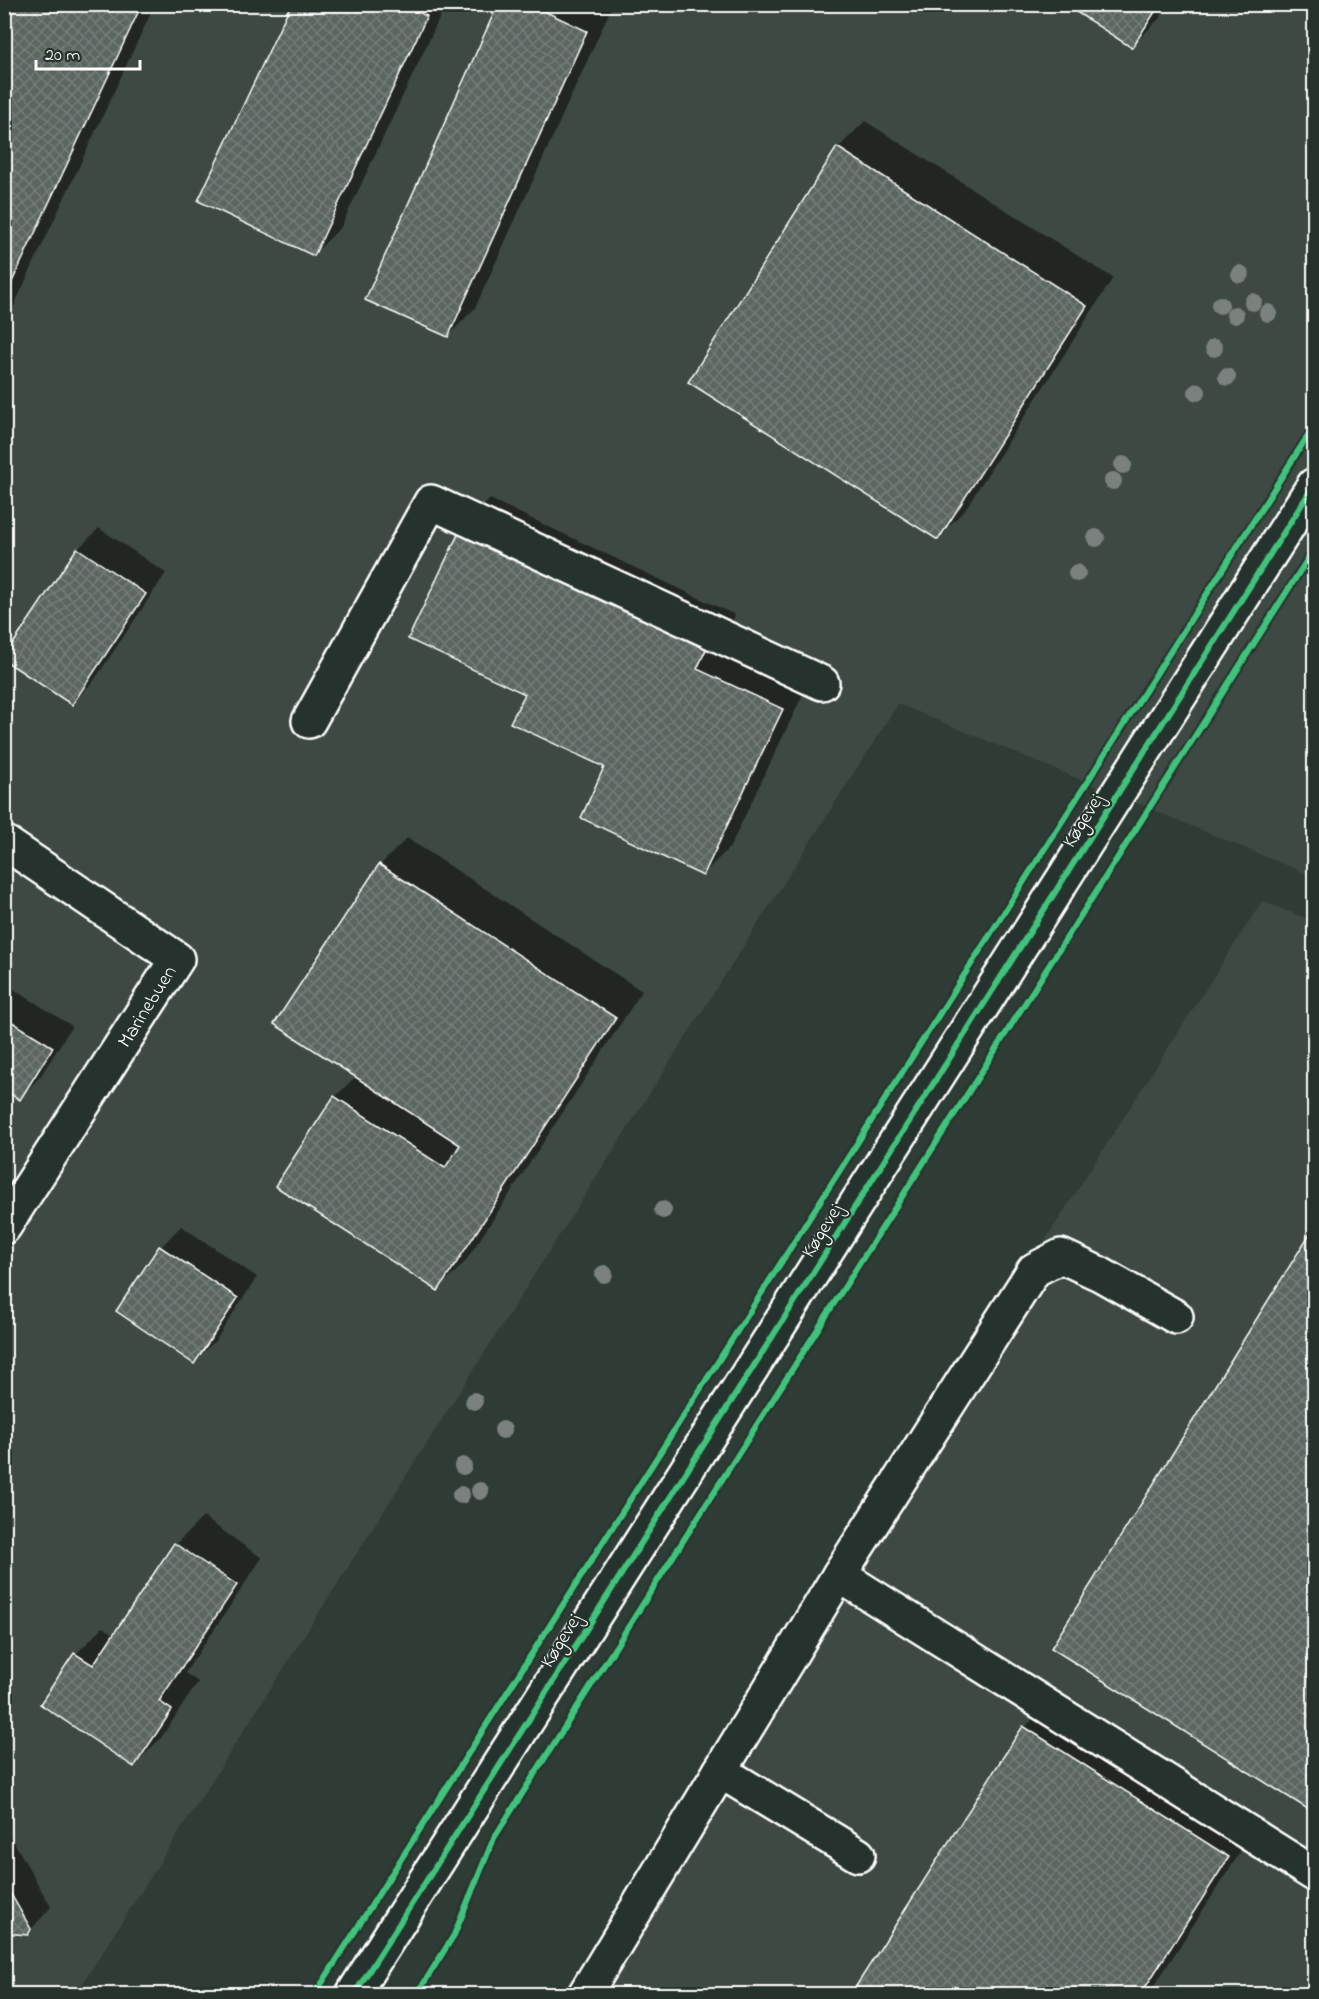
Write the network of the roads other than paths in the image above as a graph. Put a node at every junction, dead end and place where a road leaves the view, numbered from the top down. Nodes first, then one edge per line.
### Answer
1 (1314, 485) edge
2 (822, 683) dead end
3 (309, 721) dead end
4 (4, 842) edge
5 (4, 1227) edge
6 (1176, 1317) dead end
7 (839, 1575) junction
8 (720, 1772) junction
9 (858, 1855) dead end
10 (1314, 1874) edge
11 (354, 1994) edge
12 (585, 1995) edge

1 - 11 street, Køgevej
2 - 3 street
4 - 5 street, Marinebuen
6 - 7 street
7 - 8 street
7 - 10 street
8 - 9 street
8 - 12 street

